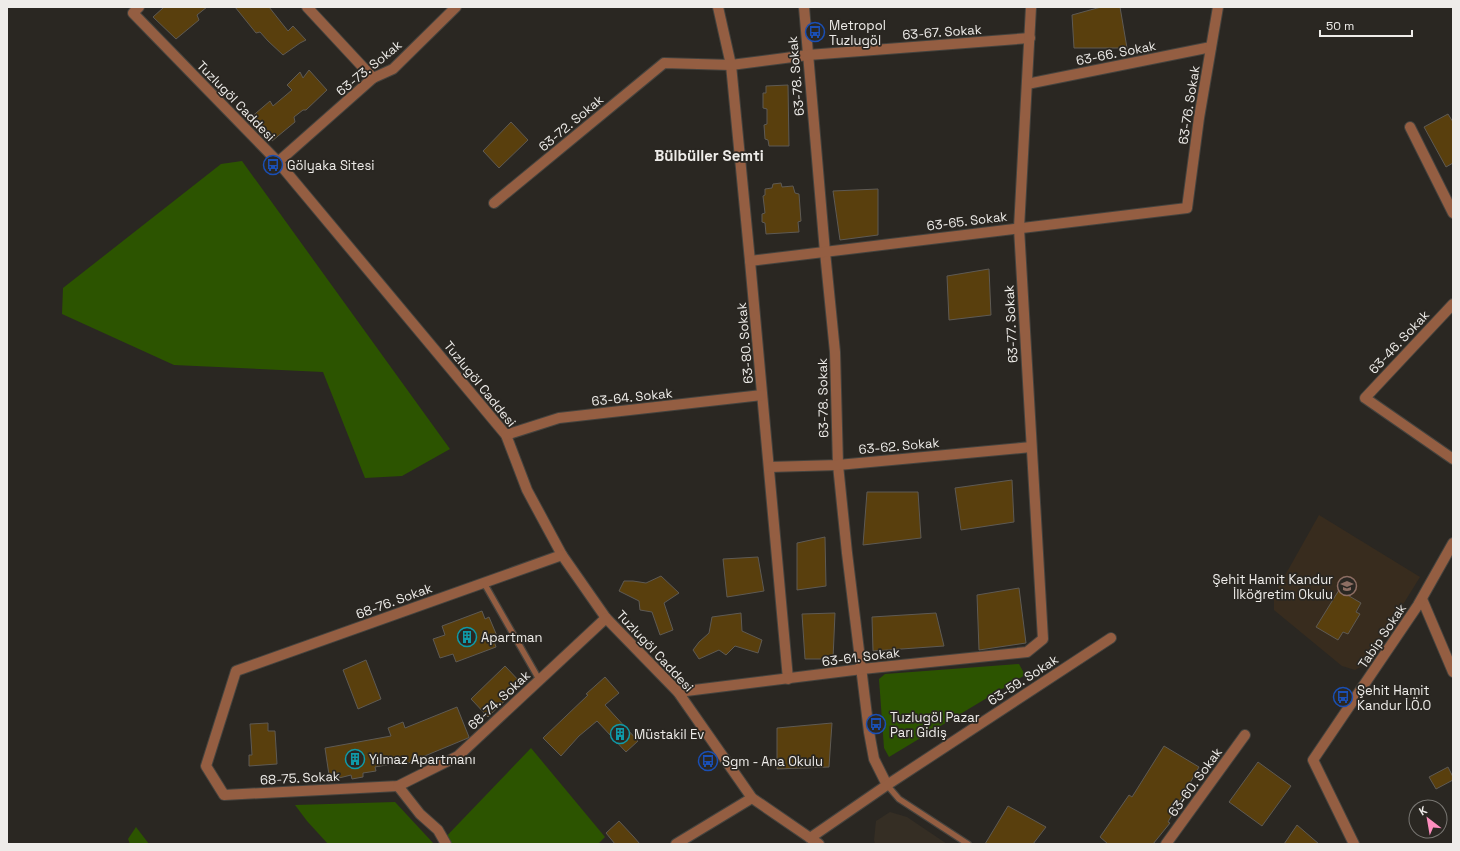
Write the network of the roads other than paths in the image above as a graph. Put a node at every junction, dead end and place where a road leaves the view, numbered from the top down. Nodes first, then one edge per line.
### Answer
1 (307, 7) edge
2 (456, 7) edge
3 (718, 7) edge
4 (805, 7) edge
5 (1031, 7) edge
6 (1218, 7) edge
7 (136, 10) edge
8 (1030, 38) junction
9 (1211, 47) junction
10 (808, 55) junction
11 (664, 63) joint
12 (731, 65) junction
13 (373, 78) junction
14 (1027, 84) junction
15 (1410, 127) dead end
16 (278, 162) junction
17 (494, 203) dead end
18 (1187, 208) joint
19 (1453, 213) edge
20 (1019, 228) junction
21 (825, 252) junction
22 (750, 261) junction
23 (1453, 304) edge
24 (762, 395) junction
25 (506, 434) junction
26 (1031, 447) junction
27 (1453, 459) edge
28 (838, 465) junction
29 (769, 467) junction
30 (1453, 543) edge
31 (562, 555) junction
32 (484, 583) junction
33 (1422, 599) junction
34 (606, 618) junction
35 (1111, 638) dead end
36 (1043, 639) joint
37 (862, 669) junction
38 (1453, 672) edge
39 (788, 679) junction
40 (540, 681) junction
41 (678, 692) junction
42 (1245, 735) dead end
43 (887, 785) junction
44 (398, 786) junction
45 (224, 795) joint
46 (752, 798) junction
47 (810, 838) junction
48 (446, 844) edge
49 (676, 844) edge
50 (819, 844) edge
51 (968, 844) edge
52 (1166, 844) edge
53 (1354, 844) edge

1 - 13 street
2 - 13 street, 63-73. Sokak
3 - 12 street, 63-80. Sokak
4 - 10 street, 63-78. Sokak
5 - 8 street, 63-77. Sokak
6 - 9 street, 63-76. Sokak
7 - 16 street, Tuzlugöl Caddesi
8 - 10 street, 63-67. Sokak
8 - 14 street, 63-77. Sokak
9 - 14 street, 63-66. Sokak
9 - 18 street, 63-76. Sokak
10 - 12 street, 63-67. Sokak
10 - 21 street, 63-78. Sokak
11 - 12 street, 63-67. Sokak
11 - 17 street, 63-72. Sokak
12 - 22 street, 63-80. Sokak
13 - 16 street, 63-73. Sokak
14 - 20 street, 63-77. Sokak
15 - 19 street
16 - 25 street, Tuzlugöl Caddesi
18 - 20 street, 63-65. Sokak
20 - 21 street, 63-65. Sokak
20 - 26 street, 63-77. Sokak
21 - 22 street, 63-65. Sokak
21 - 28 street, 63-78. Sokak
22 - 24 street, 63-80. Sokak
23 - 27 street, 63-46. Sokak
24 - 25 street, 63-64. Sokak
24 - 29 street, 63-80. Sokak
25 - 31 street, Tuzlugöl Caddesi
26 - 28 street, 63-62. Sokak
26 - 36 street, 63-77. Sokak
28 - 29 street, 63-62. Sokak
28 - 37 street, 63-78. Sokak
29 - 39 street, 63-80. Sokak
30 - 33 street, Tabip Sokak
31 - 32 street, 68-76. Sokak
31 - 34 street, Tuzlugöl Caddesi
32 - 40 lane
32 - 45 street, 68-76. Sokak
33 - 38 street
33 - 53 street, Tabip Sokak
34 - 40 street, 68-74. Sokak
34 - 41 street, Tuzlugöl Caddesi
35 - 43 street, 63-59. Sokak
36 - 37 street, 63-61. Sokak
37 - 39 street, 63-61. Sokak
37 - 43 street, 63-78. Sokak
39 - 41 street, 63-61. Sokak
40 - 44 street, 68-74. Sokak
41 - 46 street, Tuzlugöl Caddesi
42 - 52 street, 63-60. Sokak
43 - 47 street, 63-59. Sokak
43 - 51 lane
44 - 45 street, 68-75. Sokak
44 - 48 street
46 - 47 street, Tuzlugöl Caddesi
46 - 49 street
47 - 50 street, Tuzlugöl Caddesi

